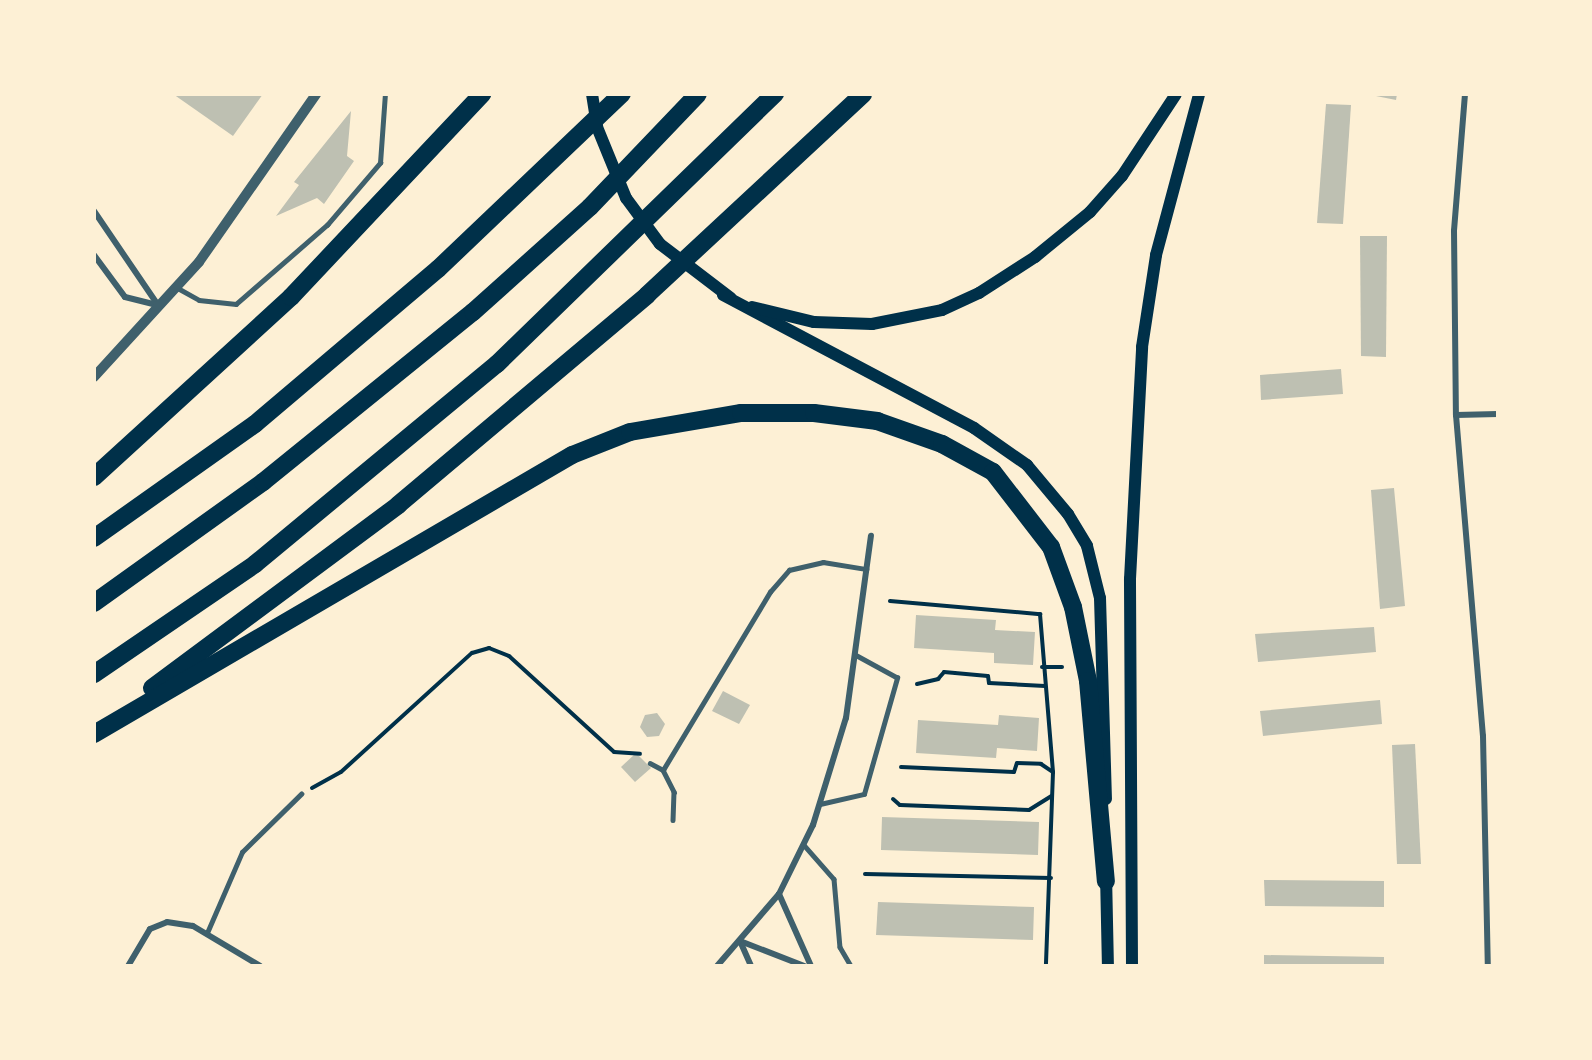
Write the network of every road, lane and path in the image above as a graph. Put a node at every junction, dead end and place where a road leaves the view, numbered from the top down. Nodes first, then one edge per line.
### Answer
1 (316, 94) edge
2 (482, 94) edge
3 (592, 94) edge
4 (622, 94) edge
5 (698, 94) edge
6 (775, 94) edge
7 (863, 94) edge
8 (1176, 94) edge
9 (1198, 94) edge
10 (1465, 94) edge
11 (387, 96) edge
12 (94, 211) edge
13 (94, 255) edge
14 (173, 286) junction
15 (723, 295) junction
16 (158, 305) junction
17 (94, 377) edge
18 (1497, 414) edge
19 (1456, 415) junction
20 (94, 477) edge
21 (871, 536) dead end
22 (94, 538) edge
23 (866, 569) junction
24 (890, 601) dead end
25 (94, 603) edge
26 (855, 655) junction
27 (1042, 667) junction
28 (1062, 667) dead end
29 (94, 674) edge
30 (917, 684) dead end
31 (1045, 686) junction
32 (94, 732) edge
33 (650, 763) joint
34 (901, 766) dead end
35 (663, 770) junction
36 (1053, 772) junction
37 (301, 794) joint
38 (1052, 796) junction
39 (893, 799) dead end
40 (820, 804) junction
41 (673, 820) dead end
42 (804, 845) junction
43 (866, 874) dead end
44 (1051, 878) junction
45 (1106, 882) junction
46 (779, 894) junction
47 (207, 933) junction
48 (740, 941) junction
49 (128, 966) edge
50 (260, 966) edge
51 (717, 966) edge
52 (751, 966) edge
53 (804, 966) edge
54 (811, 966) edge
55 (851, 966) edge
56 (1046, 966) edge
57 (1108, 966) edge
58 (1132, 966) edge
59 (1488, 966) edge

1 - 14 street
2 - 20 highway
3 - 15 main road
4 - 22 highway
5 - 25 highway
6 - 29 highway
7 - 32 highway
8 - 15 main road
9 - 58 main road
10 - 19 street
11 - 14 lane
12 - 16 street
13 - 16 street
14 - 16 street
15 - 45 main road
16 - 17 street
18 - 19 street
19 - 59 street
21 - 23 street
23 - 26 street
23 - 35 lane
24 - 27 path
26 - 40 street
26 - 40 lane
27 - 28 path
27 - 31 path
30 - 31 path
31 - 36 path
32 - 45 highway
33 - 35 lane
33 - 37 path
34 - 36 path
35 - 41 lane
36 - 38 path
37 - 47 lane
38 - 39 path
38 - 44 path
40 - 42 street
42 - 46 street
42 - 55 lane
43 - 44 path
44 - 56 path
45 - 57 main road
46 - 48 street
46 - 54 street
47 - 49 street
47 - 50 street
48 - 51 street
48 - 52 street
48 - 53 street

